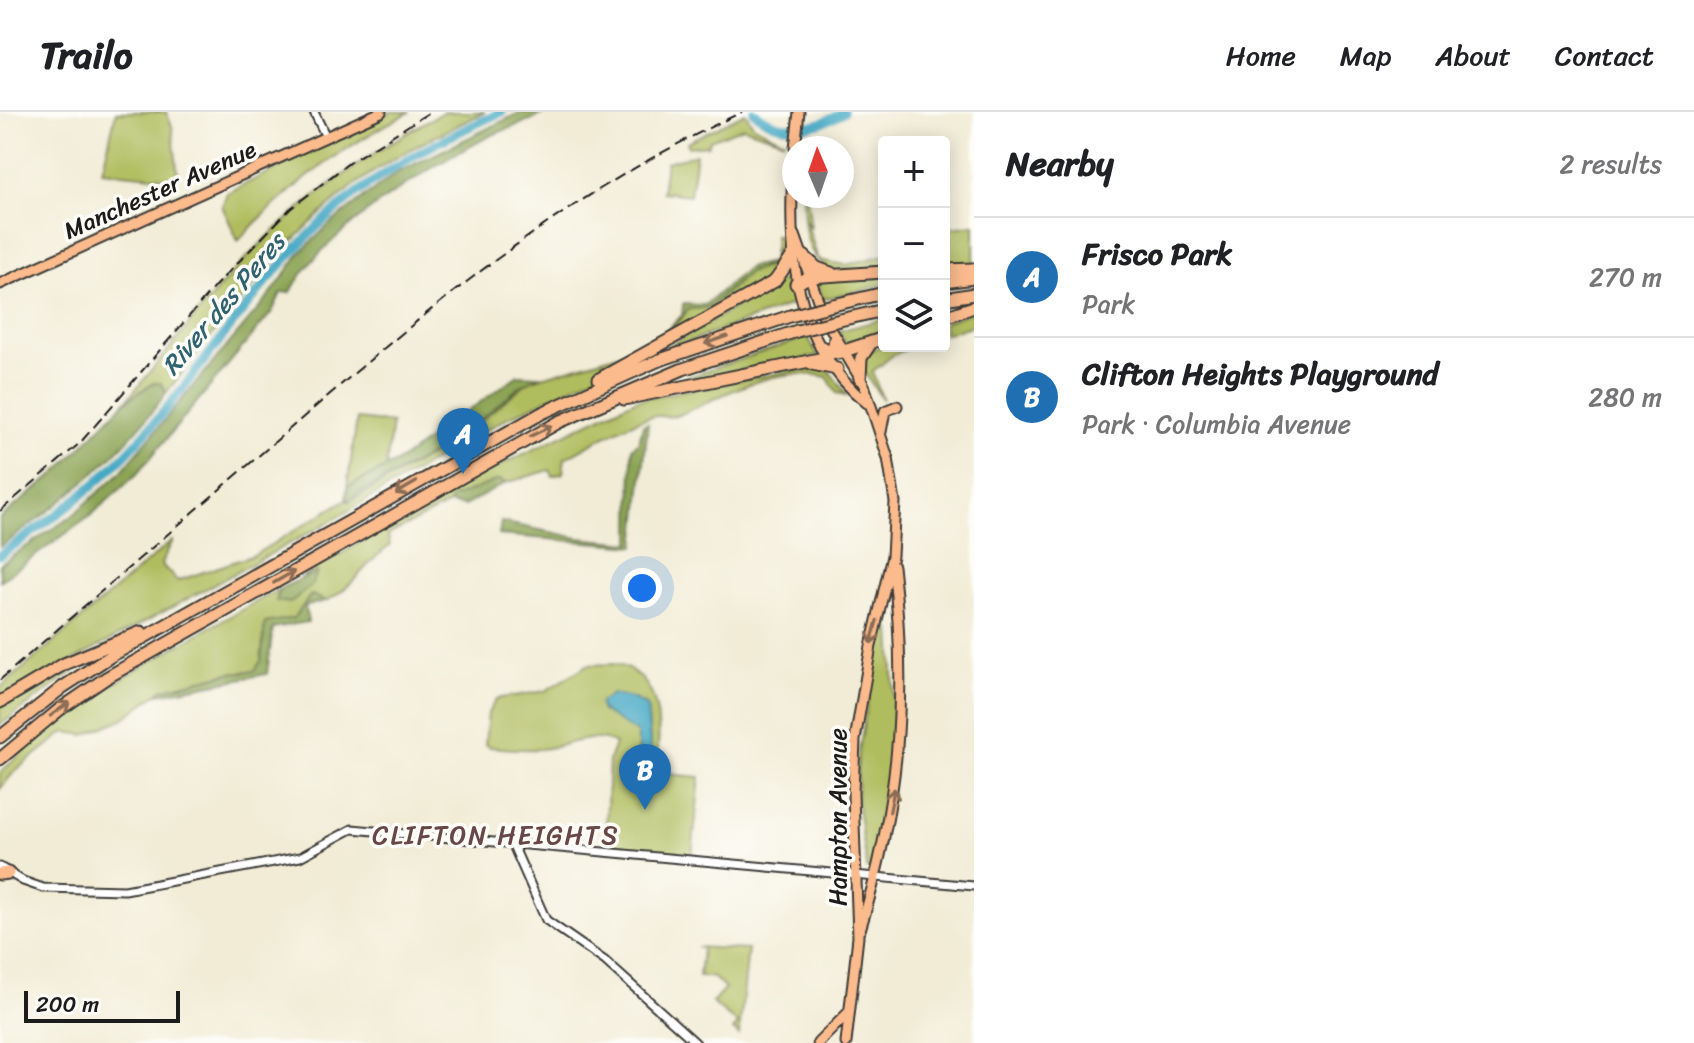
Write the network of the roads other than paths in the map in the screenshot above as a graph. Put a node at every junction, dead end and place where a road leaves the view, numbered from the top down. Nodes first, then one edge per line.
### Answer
1 (314, 112) edge
2 (381, 112) edge
3 (799, 112) edge
4 (796, 136) edge
5 (326, 137) junction
6 (795, 208) edge
7 (798, 257) junction
8 (974, 269) edge
9 (950, 270) edge
10 (878, 272) edge
11 (848, 274) junction
12 (974, 278) edge
13 (802, 280) junction
14 (775, 281) junction
15 (950, 281) edge
16 (0, 284) edge
17 (878, 294) edge
18 (974, 294) edge
19 (950, 298) edge
20 (974, 307) edge
21 (878, 311) edge
22 (950, 315) edge
23 (835, 338) joint
24 (878, 340) edge
25 (871, 343) junction
26 (831, 352) junction
27 (799, 363) junction
28 (837, 369) junction
29 (860, 379) junction
30 (567, 401) junction
31 (867, 403) junction
32 (897, 406) dead end
33 (574, 415) junction
34 (881, 432) junction
35 (892, 556) junction
36 (171, 621) junction
37 (0, 702) edge
38 (0, 737) edge
39 (0, 759) edge
40 (512, 843) junction
41 (3, 871) edge
42 (858, 875) junction
43 (875, 876) junction
44 (974, 886) edge
45 (858, 937) junction
46 (849, 1012) junction
47 (696, 1043) edge
48 (818, 1043) edge
49 (846, 1043) edge

1 - 5 street
2 - 5 main road, Manchester Avenue
3 - 4 main road
5 - 16 main road, Manchester Avenue
6 - 7 main road, Hampton Avenue
7 - 11 highway
7 - 13 main road, Hampton Avenue
7 - 14 highway
8 - 9 highway
10 - 11 highway
11 - 13 highway
12 - 15 highway
13 - 14 highway
13 - 23 main road, Hampton Avenue
13 - 26 main road, Hampton Avenue
14 - 30 highway
17 -> 30 highway, bridge
18 - 19 highway
20 - 22 highway
21 - 33 highway, bridge
23 - 26 highway
24 - 25 highway
25 - 26 highway
25 - 29 highway
26 - 27 highway
26 - 28 main road, Hampton Avenue
26 - 29 main road, Hampton Avenue
27 - 28 highway
27 - 33 highway
28 - 31 main road, Hampton Avenue
29 - 31 main road, Hampton Avenue
30 -> 36 highway
31 - 34 main road, Hampton Avenue
32 - 34 main road
39 -> 33 highway
34 - 35 main road, Hampton Avenue
35 -> 42 main road, Hampton Avenue
43 -> 35 main road, Hampton Avenue
36 - 37 highway
36 - 38 highway
40 - 41 street
40 - 42 street
40 - 47 street
42 - 43 street
42 - 45 main road, Hampton Avenue
43 - 44 street
43 - 45 main road, Hampton Avenue
45 - 46 main road, Hampton Avenue
46 - 48 main road
46 - 49 main road, Hampton Avenue

